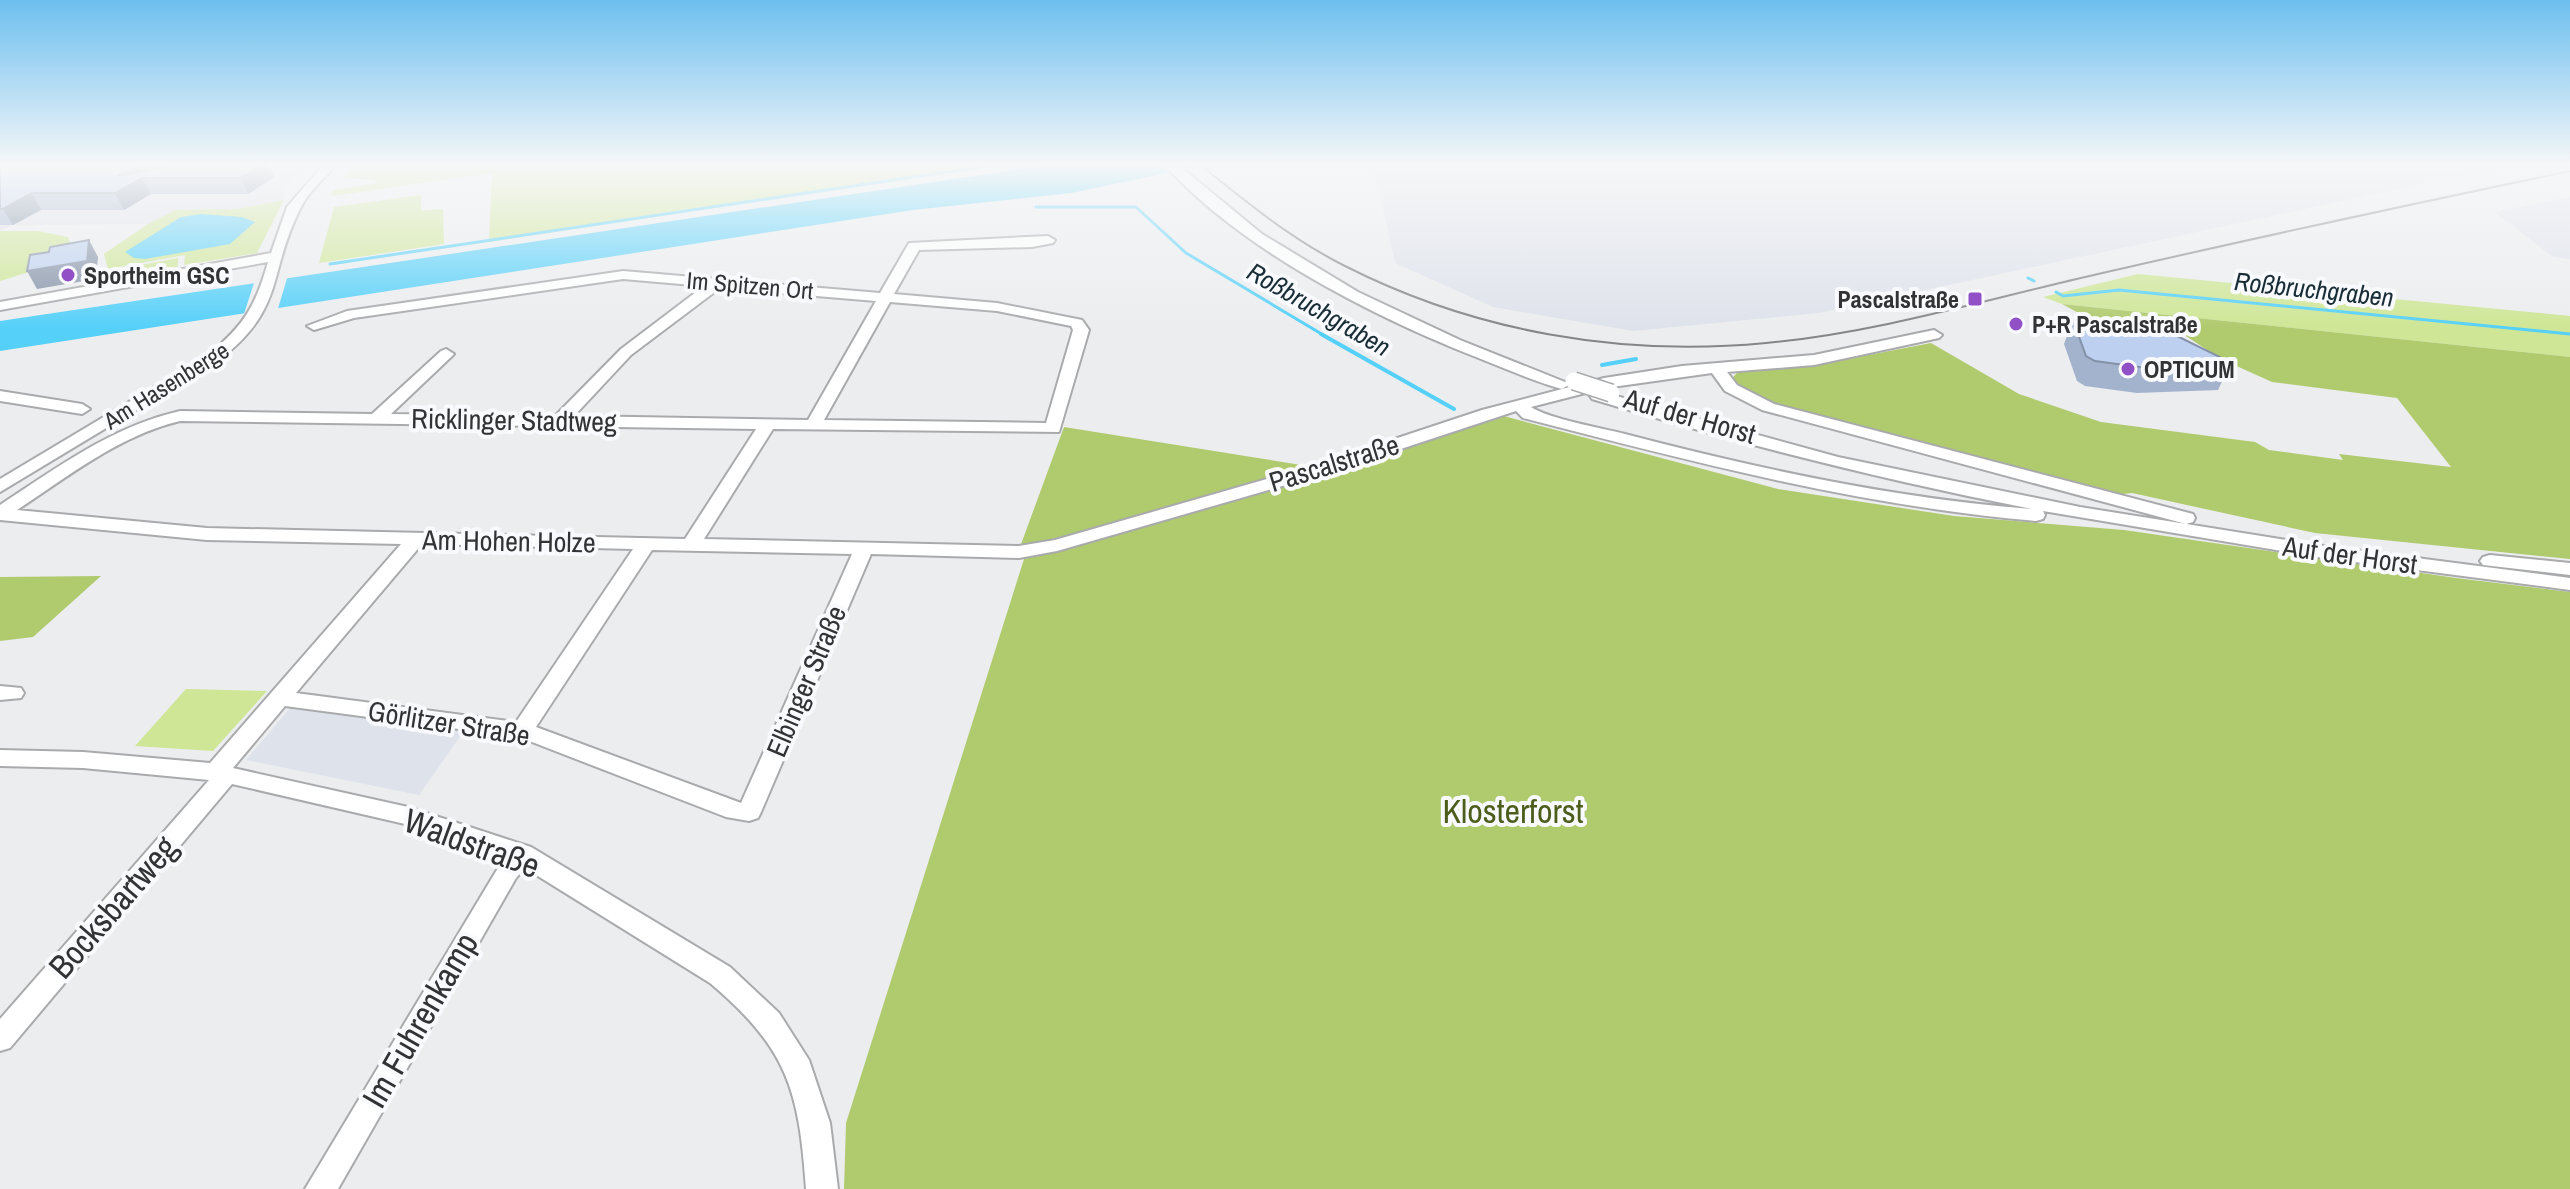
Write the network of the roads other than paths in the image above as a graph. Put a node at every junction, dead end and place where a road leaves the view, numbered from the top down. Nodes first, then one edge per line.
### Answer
1 (292, 218) edge
2 (1235, 218) edge
3 (1048, 240) dead end
4 (277, 256) junction
5 (718, 282) junction
6 (886, 297) junction
7 (0, 306) edge
8 (314, 326) dead end
9 (1934, 335) dead end
10 (446, 354) dead end
11 (1716, 368) junction
12 (1604, 394) junction
13 (0, 396) edge
14 (21, 399) junction
15 (1519, 405) junction
16 (82, 409) dead end
17 (0, 410) edge
18 (377, 418) junction
19 (561, 420) junction
20 (767, 425) junction
21 (813, 425) junction
22 (1053, 428) joint
23 (0, 487) edge
24 (1980, 494) junction
25 (1950, 507) junction
26 (0, 514) edge
27 (2131, 521) junction
28 (2253, 532) junction
29 (416, 539) junction
30 (645, 545) junction
31 (691, 545) junction
32 (863, 550) junction
33 (1019, 552) joint
34 (2570, 569) edge
35 (2570, 584) edge
36 (279, 698) junction
37 (522, 730) junction
38 (1, 758) edge
39 (221, 773) junction
40 (749, 812) joint
41 (522, 854) junction
42 (0, 1039) edge
43 (321, 1189) edge
44 (822, 1189) edge

1 - 4 street, Am Hasenberge
2 - 12 street, Auf der Horst
3 - 6 street
4 - 7 street
4 - 23 street, Am Hasenberge
5 - 6 street, Im Spitzen Ort
5 - 8 street, Im Spitzen Ort
5 - 19 street
6 - 21 street
6 - 22 street, Im Spitzen Ort
9 - 11 street, Pascalstraße
10 - 18 street
11 - 15 street, Pascalstraße
11 - 28 street, Auf der Horst
12 - 24 street, Auf der Horst
12 - 28 street, Auf der Horst
13 - 14 street
14 - 16 street
14 - 17 street
15 - 25 street, Auf der Horst
15 - 33 street, Pascalstraße
18 - 19 street, Ricklinger Stadtweg
18 - 26 street, Ricklinger Stadtweg
19 - 20 street, Ricklinger Stadtweg
20 - 21 street, Ricklinger Stadtweg
20 - 31 street
21 - 22 street, Ricklinger Stadtweg
24 - 25 street, Auf der Horst
24 - 27 street, Auf der Horst
25 - 27 street, Auf der Horst
26 - 29 street, Am Hohen Holze
27 - 35 street, Auf der Horst
28 - 34 street, Auf der Horst
29 - 30 street, Am Hohen Holze
29 - 36 street, Bocksbartweg
30 - 31 street, Am Hohen Holze
30 - 37 street
31 - 32 street, Am Hohen Holze
32 - 33 street, Am Hohen Holze
32 - 40 street, Elbinger Straße
36 - 37 street, Görlitzer Straße
36 - 39 street, Bocksbartweg
37 - 40 street, Görlitzer Straße
38 - 39 street, Waldstraße
39 - 41 street, Waldstraße
39 - 42 street, Bocksbartweg
41 - 43 street, Im Fuhrenkamp
41 - 44 street, Waldstraße

